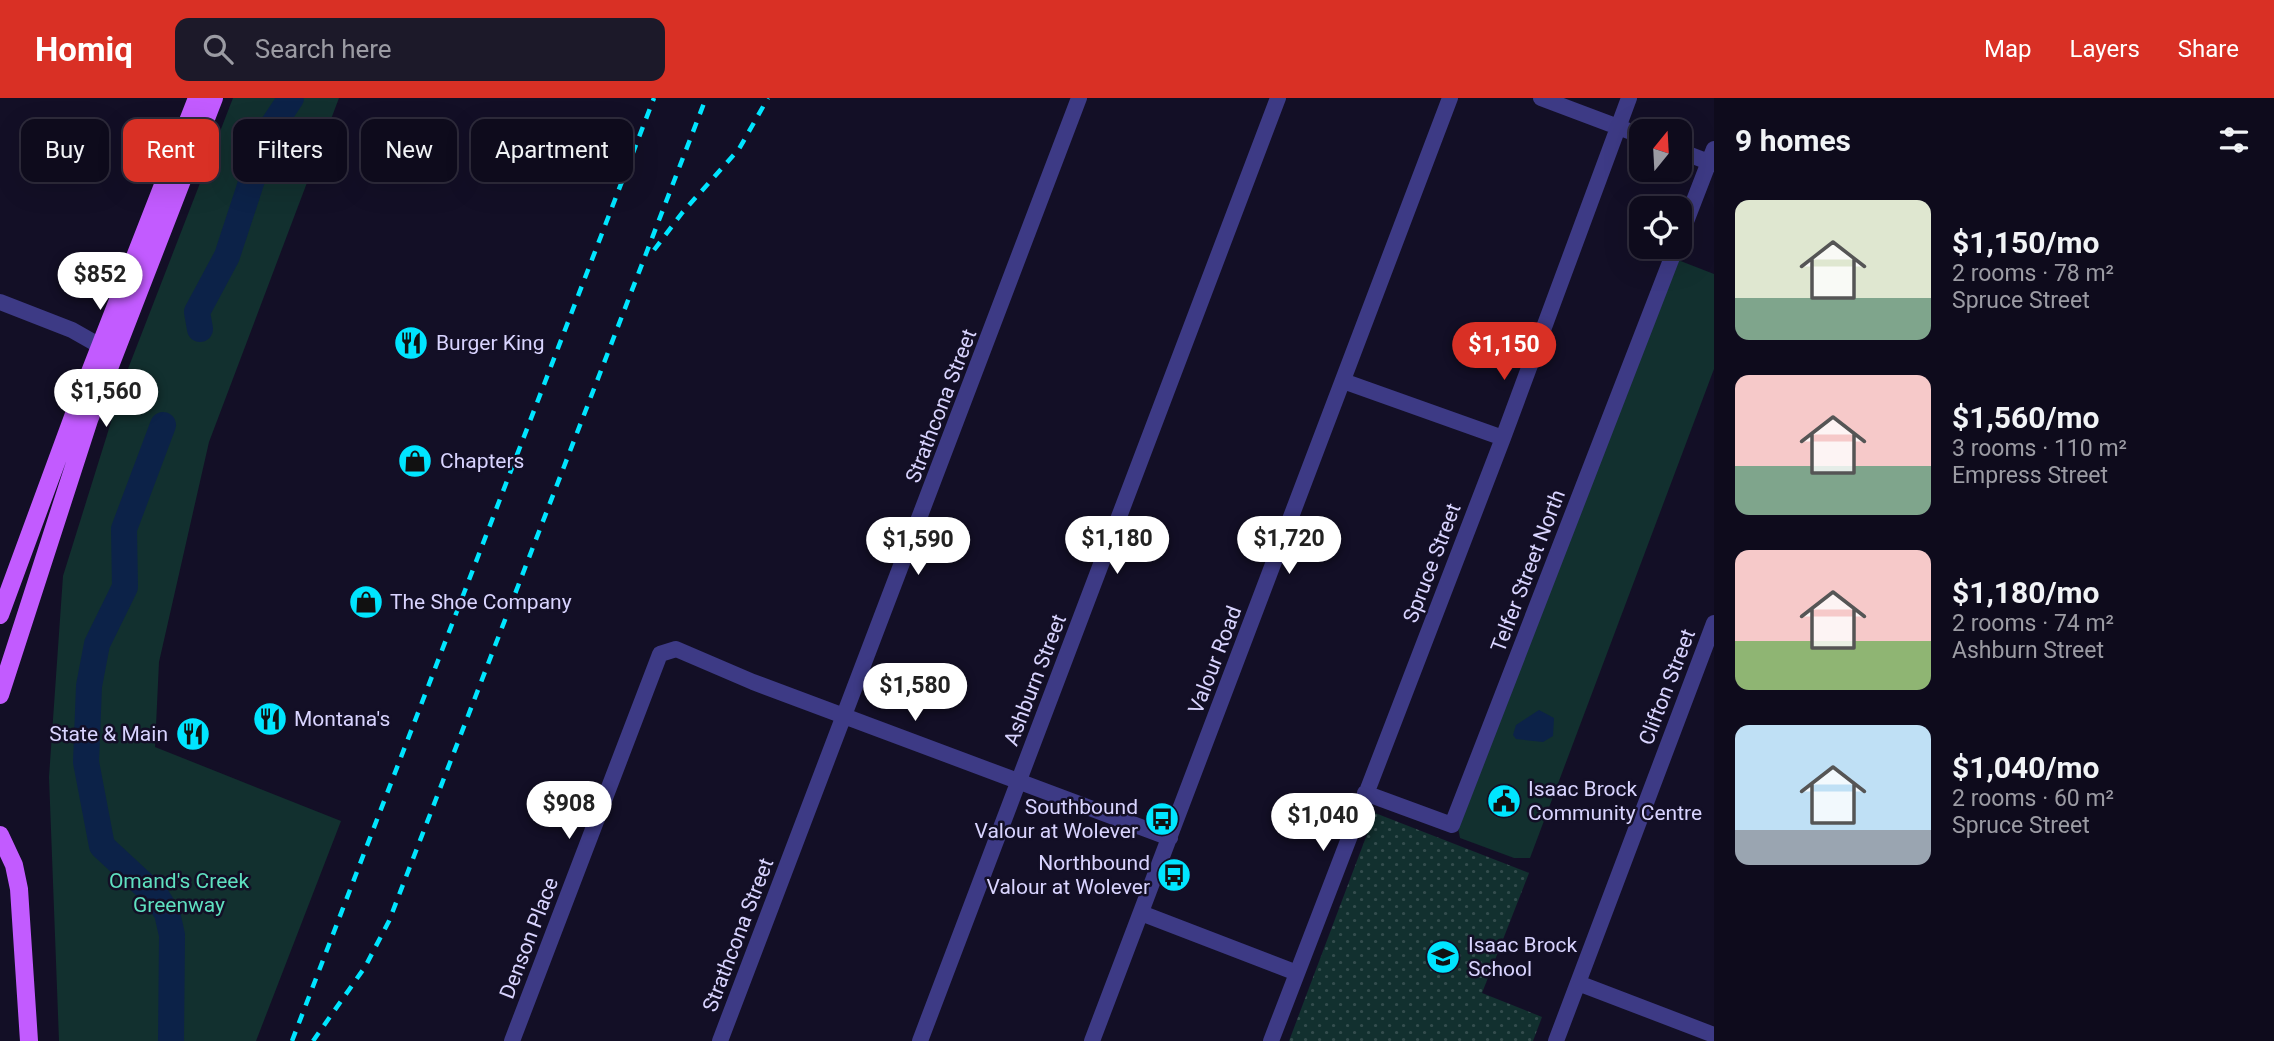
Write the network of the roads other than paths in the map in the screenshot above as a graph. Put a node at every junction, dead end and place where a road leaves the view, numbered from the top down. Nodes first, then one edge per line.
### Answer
1 (197, 98) edge
2 (214, 98) edge
3 (1079, 98) edge
4 (1278, 98) edge
5 (1450, 98) edge
6 (1541, 98) edge
7 (1629, 98) edge
8 (1618, 127) junction
9 (1629, 131) edge
10 (1692, 154) edge
11 (1712, 158) edge
12 (1692, 207) edge
13 (1671, 259) edge
14 (0, 302) edge
15 (110, 343) junction
16 (1343, 381) junction
17 (1503, 438) junction
18 (0, 615) edge
19 (1714, 623) edge
20 (0, 695) edge
21 (846, 716) junction
22 (1019, 781) junction
23 (1365, 793) junction
24 (0, 835) edge
25 (1170, 838) junction
26 (1141, 913) junction
27 (1297, 973) junction
28 (1578, 983) junction
29 (1714, 1035) edge
30 (29, 1041) edge
31 (512, 1041) edge
32 (720, 1041) edge
33 (920, 1041) edge
34 (1092, 1041) edge
35 (1271, 1041) edge
36 (1556, 1041) edge

1 - 15 main road
2 - 15 main road
3 - 21 street, Strathcona Street
4 - 22 street, Ashburn Street
5 - 16 street, Valour Road
6 - 8 street
7 - 8 street, Spruce Street
8 - 9 street
8 - 17 street, Spruce Street
10 - 11 street
11 - 12 street
13 - 23 street, Telfer Street North
14 - 15 street
15 - 18 main road
15 - 20 main road
16 - 17 street
16 - 25 street, Valour Road
17 - 23 street, Spruce Street
19 - 28 street, Clifton Street
21 - 22 street
21 - 31 street, Denson Place
21 - 32 street, Strathcona Street
22 - 25 street
22 - 33 street, Ashburn Street
23 - 27 street, Spruce Street
24 - 30 main road
25 - 26 street, Valour Road
26 - 27 street
26 - 34 street, Valour Road
27 - 35 street, Spruce Street
28 - 29 street
28 - 36 street, Clifton Street

